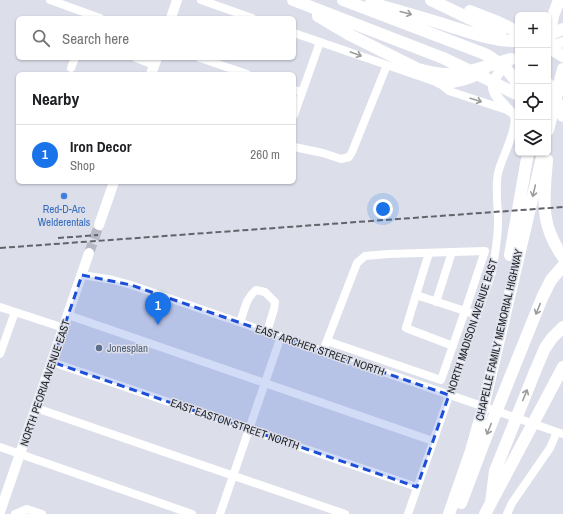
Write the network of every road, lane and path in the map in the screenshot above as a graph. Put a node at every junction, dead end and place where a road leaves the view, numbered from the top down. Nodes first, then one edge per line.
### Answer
1 (50, 0) edge
2 (177, 0) edge
3 (201, 0) edge
4 (292, 0) edge
5 (343, 0) edge
6 (359, 0) edge
7 (431, 0) edge
8 (440, 0) edge
9 (559, 0) edge
10 (94, 16) edge
11 (172, 16) edge
12 (246, 16) edge
13 (551, 28) edge
14 (513, 29) edge
15 (563, 29) edge
16 (296, 34) edge
17 (551, 34) edge
18 (515, 41) edge
19 (320, 42) junction
20 (563, 42) edge
21 (551, 45) edge
22 (551, 48) edge
23 (515, 54) edge
24 (515, 55) edge
25 (515, 56) edge
26 (515, 56) edge
27 (563, 56) edge
28 (74, 60) edge
29 (140, 60) edge
30 (206, 60) edge
31 (387, 65) junction
32 (154, 66) edge
33 (71, 68) dead end
34 (563, 69) edge
35 (242, 72) edge
36 (515, 80) edge
37 (439, 83) junction
38 (551, 89) edge
39 (298, 91) edge
40 (515, 93) edge
41 (296, 103) edge
42 (510, 111) junction
43 (551, 114) edge
44 (563, 116) edge
45 (550, 120) edge
46 (563, 122) edge
47 (296, 147) edge
48 (521, 156) edge
49 (527, 156) edge
50 (541, 156) edge
51 (547, 156) edge
52 (113, 184) edge
53 (99, 225) tunnel mouth
54 (512, 246) junction
55 (452, 252) junction
56 (90, 253) tunnel mouth
57 (429, 253) junction
58 (563, 257) edge
59 (559, 270) edge
60 (82, 275) junction
61 (416, 296) junction
62 (436, 302) junction
63 (0, 307) edge
64 (15, 312) junction
65 (465, 312) junction
66 (68, 315) junction
67 (477, 315) junction
68 (240, 322) junction
69 (563, 327) edge
70 (64, 328) junction
71 (267, 332) junction
72 (281, 336) junction
73 (327, 341) junction
74 (453, 346) junction
75 (323, 351) junction
76 (0, 354) edge
77 (52, 362) junction
78 (563, 367) edge
79 (265, 382) junction
80 (449, 395) junction
81 (36, 408) junction
82 (482, 412) junction
83 (249, 429) junction
84 (561, 432) edge
85 (433, 441) junction
86 (0, 447) edge
87 (20, 454) junction
88 (233, 476) junction
89 (417, 487) junction
90 (490, 503) junction
91 (0, 511) edge
92 (14, 514) edge
93 (42, 514) edge
94 (192, 514) edge
95 (220, 514) edge
96 (345, 514) edge
97 (408, 514) edge
98 (449, 514) edge
99 (457, 514) edge
100 (485, 514) edge
101 (507, 514) edge

1 - 10 street
2 - 11 main road
3 - 12 street
4 - 24 highway
4 - 40 highway
5 - 36 highway
6 -> 18 highway
7 - 23 highway
8 - 14 highway
9 - 13 highway
15 - 17 highway
16 - 19 street
19 -> 31 street
19 - 39 street
20 - 21 main road
22 - 27 highway
25 - 37 main road
26 - 42 main road
28 - 33 street
29 - 32 street
30 - 35 street
31 - 37 street
31 - 47 street
34 - 45 highway
37 -> 42 street
38 - 44 highway
39 - 41 street
42 - 67 street, NORTH MADISON AVENUE EAST
43 - 46 highway
48 - 54 highway
49 - 54 highway
50 -> 82 highway, CHAPELLE FAMILY MEMORIAL HIGHWAY
51 - 58 highway
52 - 53 main road
54 - 82 highway
55 - 57 street
55 - 62 street
55 - 65 street
56 - 60 main road, NORTH PEORIA AVENUE EAST
57 - 61 street
57 - 73 street
59 -> 99 highway
60 - 66 main road, NORTH PEORIA AVENUE EAST
60 - 68 street, EAST ARCHER STREET NORTH
61 - 62 street
61 - 74 street
62 - 65 street
63 - 64 street
64 - 70 street
64 - 76 street
65 - 67 street
65 - 74 street
66 - 70 main road, NORTH PEORIA AVENUE EAST
66 - 79 street
67 - 80 street, NORTH MADISON AVENUE EAST
68 - 71 street, EAST ARCHER STREET NORTH
68 - 71 street
90 -> 69 highway
70 - 77 main road, NORTH PEORIA AVENUE EAST
71 - 72 street, EAST ARCHER STREET NORTH
72 - 75 street, EAST ARCHER STREET NORTH
72 - 79 street
73 - 74 street
73 - 75 street
75 - 80 street, EAST ARCHER STREET NORTH
77 - 81 main road, NORTH PEORIA AVENUE EAST
77 - 83 street, EAST EASTON STREET NORTH
78 - 90 highway
79 - 83 street
79 - 85 street
80 - 84 street, EAST ARCHER STREET NORTH
80 - 85 street, NORTH MADISON AVENUE EAST
81 - 87 main road, NORTH PEORIA AVENUE EAST
81 - 88 street
82 - 98 highway, CHAPELLE FAMILY MEMORIAL HIGHWAY
83 - 88 street
83 - 89 street, EAST EASTON STREET NORTH
84 - 101 street
85 - 89 street, NORTH MADISON AVENUE EAST
86 - 87 street
87 - 91 main road, NORTH PEORIA AVENUE EAST
87 - 94 street
88 - 95 street
88 - 96 street
89 - 97 street, NORTH MADISON AVENUE EAST
90 - 100 highway
91 - 92 street
92 - 93 street

